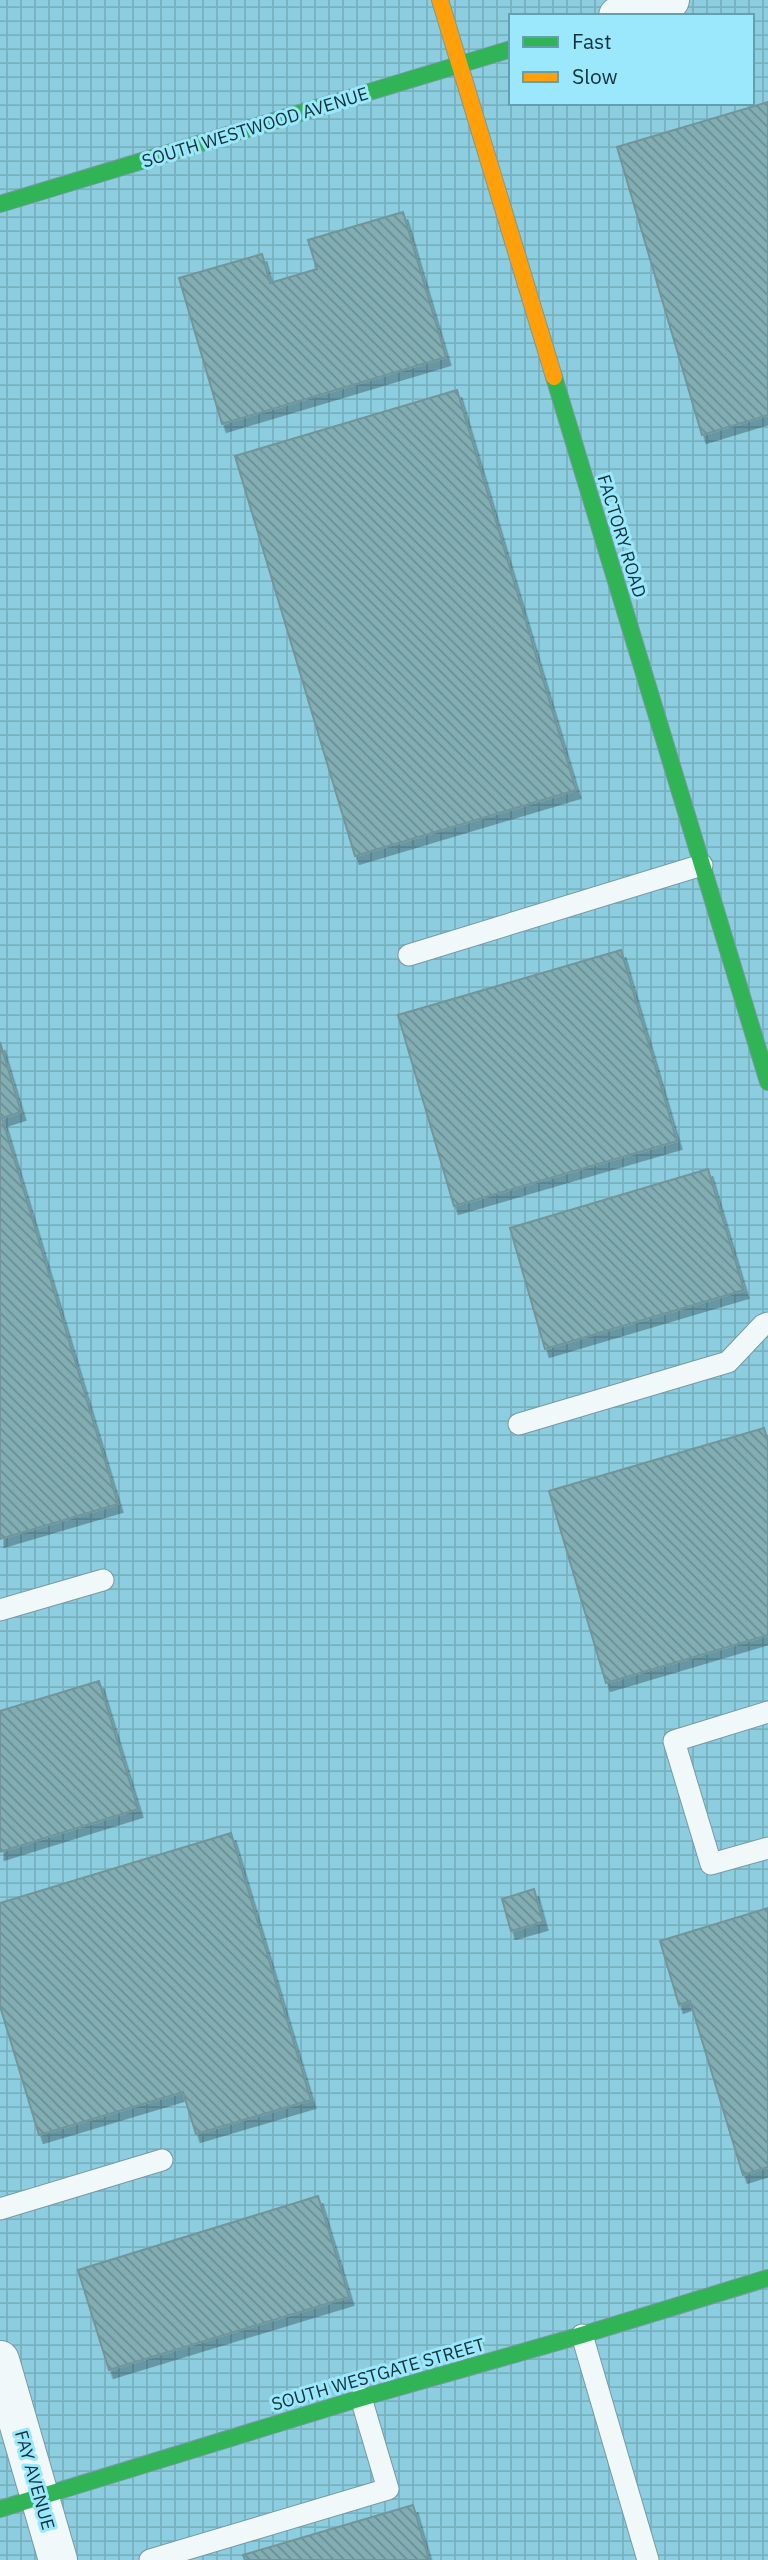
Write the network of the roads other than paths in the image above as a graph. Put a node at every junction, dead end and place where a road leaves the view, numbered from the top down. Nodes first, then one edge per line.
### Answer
1 (440, 0) edge
2 (670, 0) edge
3 (624, 14) edge
4 (509, 50) edge
5 (459, 65) junction
6 (0, 182) edge
7 (3, 204) edge
8 (702, 866) junction
9 (409, 955) dead end
10 (768, 1082) edge
11 (768, 1323) edge
12 (519, 1424) dead end
13 (103, 1580) dead end
14 (0, 1610) edge
15 (768, 1712) edge
16 (768, 1847) edge
17 (162, 2161) dead end
18 (0, 2209) edge
19 (768, 2278) edge
20 (582, 2335) junction
21 (0, 2360) edge
22 (361, 2398) junction
23 (40, 2497) junction
24 (0, 2509) edge
25 (58, 2560) edge
26 (150, 2560) edge
27 (648, 2560) edge

1 - 5 street, FACTORY ROAD
2 - 3 street
4 - 5 street, SOUTH WESTWOOD AVENUE
5 - 7 street, SOUTH WESTWOOD AVENUE
5 - 8 street, FACTORY ROAD
6 - 7 lane
8 - 9 lane
8 - 10 street, FACTORY ROAD
11 - 12 lane
13 - 14 lane
15 - 16 lane
17 - 18 lane
19 - 20 street, SOUTH WESTGATE STREET
20 - 22 street, SOUTH WESTGATE STREET
20 - 27 lane
21 - 23 street, FAY AVENUE
22 - 23 street, SOUTH WESTGATE STREET
22 - 26 lane
23 - 24 street, SOUTH WESTGATE STREET
23 - 25 street, FAY AVENUE

